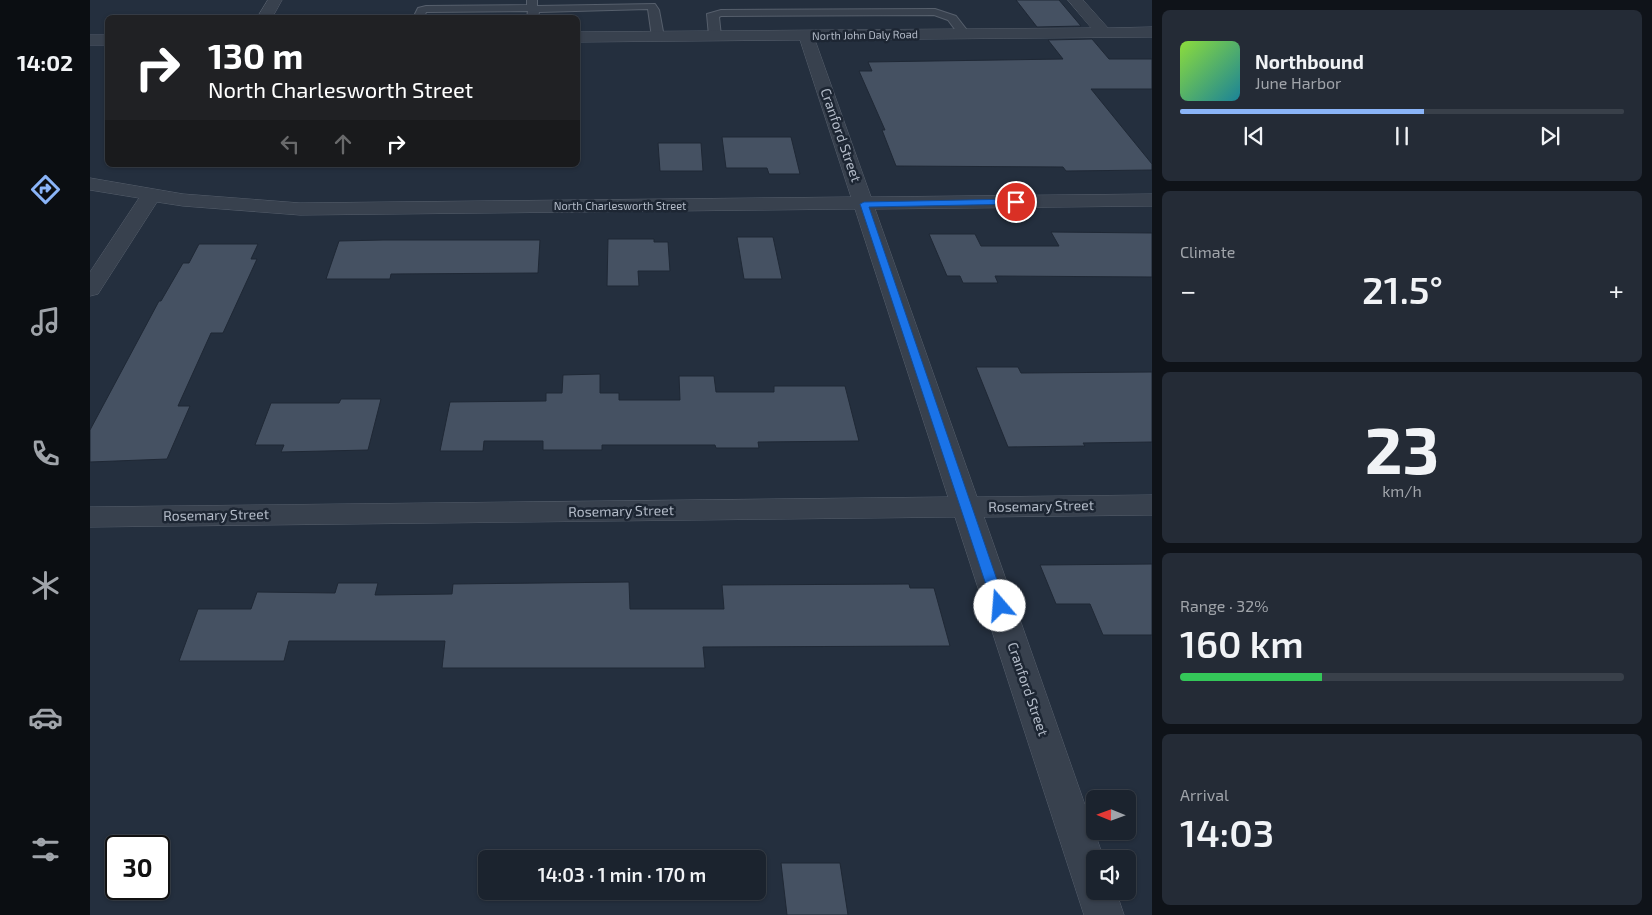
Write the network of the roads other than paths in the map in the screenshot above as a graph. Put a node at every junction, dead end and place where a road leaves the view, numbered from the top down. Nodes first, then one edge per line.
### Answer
1 (274, 0) edge
2 (1075, 0) edge
3 (423, 9) edge
4 (532, 9) edge
5 (266, 15) edge
6 (1104, 32) junction
7 (1152, 32) edge
8 (964, 34) junction
9 (658, 36) junction
10 (715, 36) junction
11 (806, 36) junction
12 (580, 37) edge
13 (90, 40) edge
14 (105, 40) edge
15 (90, 184) edge
16 (151, 195) junction
17 (1152, 200) edge
18 (864, 204) junction
19 (90, 289) edge
20 (1152, 504) edge
21 (966, 507) junction
22 (90, 517) edge
23 (1086, 863) edge
24 (1099, 900) edge
25 (1104, 915) edge

1 - 5 street
2 - 6 street
3 - 4 lane
4 - 9 lane
6 - 7 street, North John Daly Road
6 - 8 street, North John Daly Road
8 - 10 lane
8 - 11 street, North John Daly Road
9 - 10 street, North John Daly Road
9 - 12 street, North John Daly Road
10 - 11 street, North John Daly Road
11 - 18 street, Cranford Street
13 - 14 street
15 - 16 street, North Charlesworth Street
16 - 18 street, North Charlesworth Street
16 - 19 street
17 - 18 street, North Charlesworth Street
18 - 21 street, Cranford Street
20 - 21 street, Rosemary Street
21 - 22 street, Rosemary Street
21 - 23 street, Cranford Street
24 - 25 street, Cranford Street

